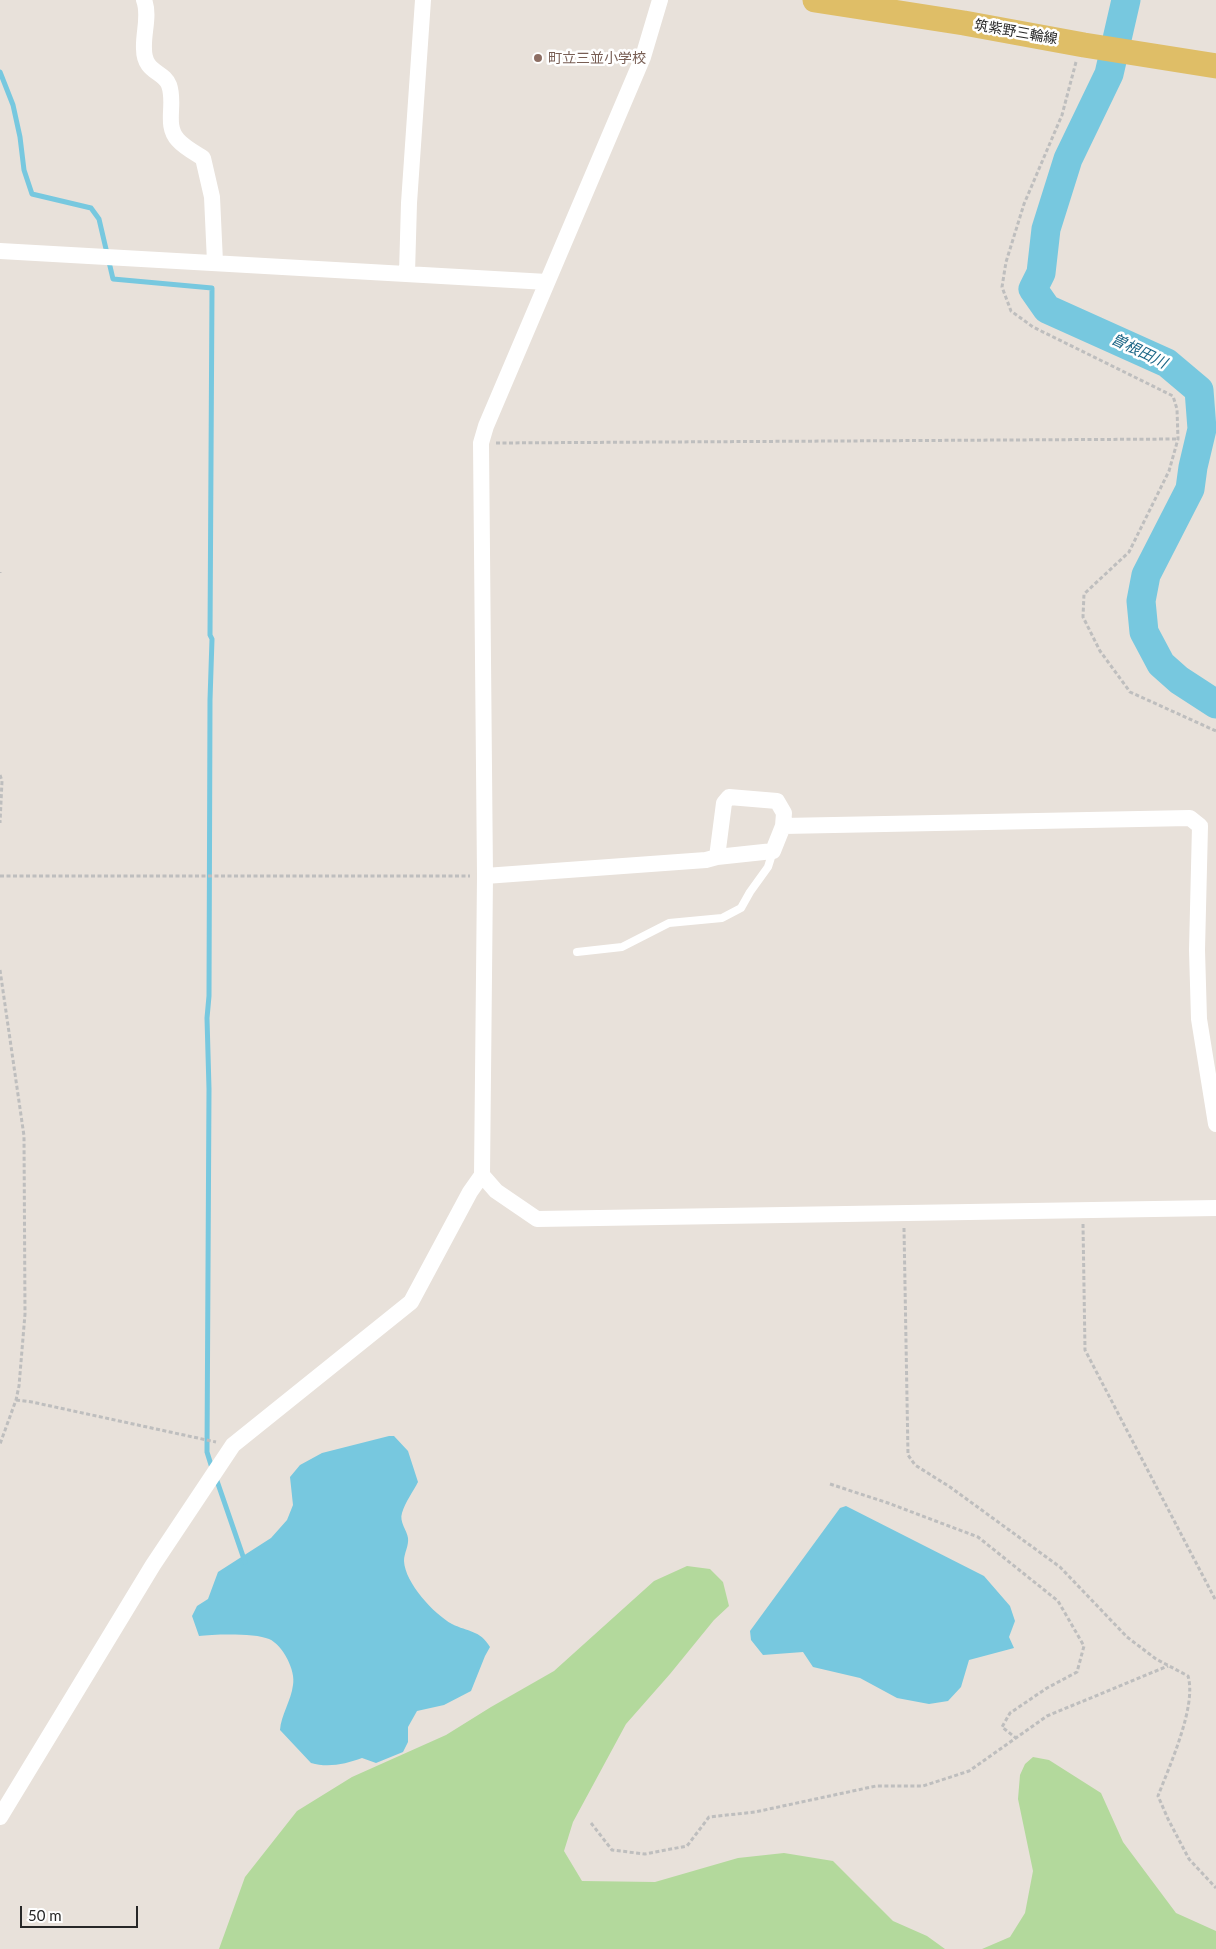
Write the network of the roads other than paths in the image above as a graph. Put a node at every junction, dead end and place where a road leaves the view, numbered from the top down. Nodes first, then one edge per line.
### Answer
1 (144, 0) edge
2 (423, 0) edge
3 (660, 0) edge
4 (815, 0) edge
5 (1216, 66) edge
6 (0, 250) edge
7 (216, 262) junction
8 (407, 273) junction
9 (547, 282) junction
10 (783, 826) junction
11 (773, 851) junction
12 (717, 856) junction
13 (485, 876) junction
14 (577, 952) dead end
15 (1216, 1124) edge
16 (482, 1175) junction
17 (1216, 1208) edge
18 (0, 1817) edge

1 - 7 street
2 - 8 street
3 - 9 street
4 - 5 main road, 筑紫野三輪線
6 - 7 street
7 - 8 street
8 - 9 street
9 - 13 street
10 - 11 street
10 - 12 street
10 - 15 street
11 - 12 street
11 - 14 lane
12 - 13 street
13 - 16 street
16 - 17 street
16 - 18 street

